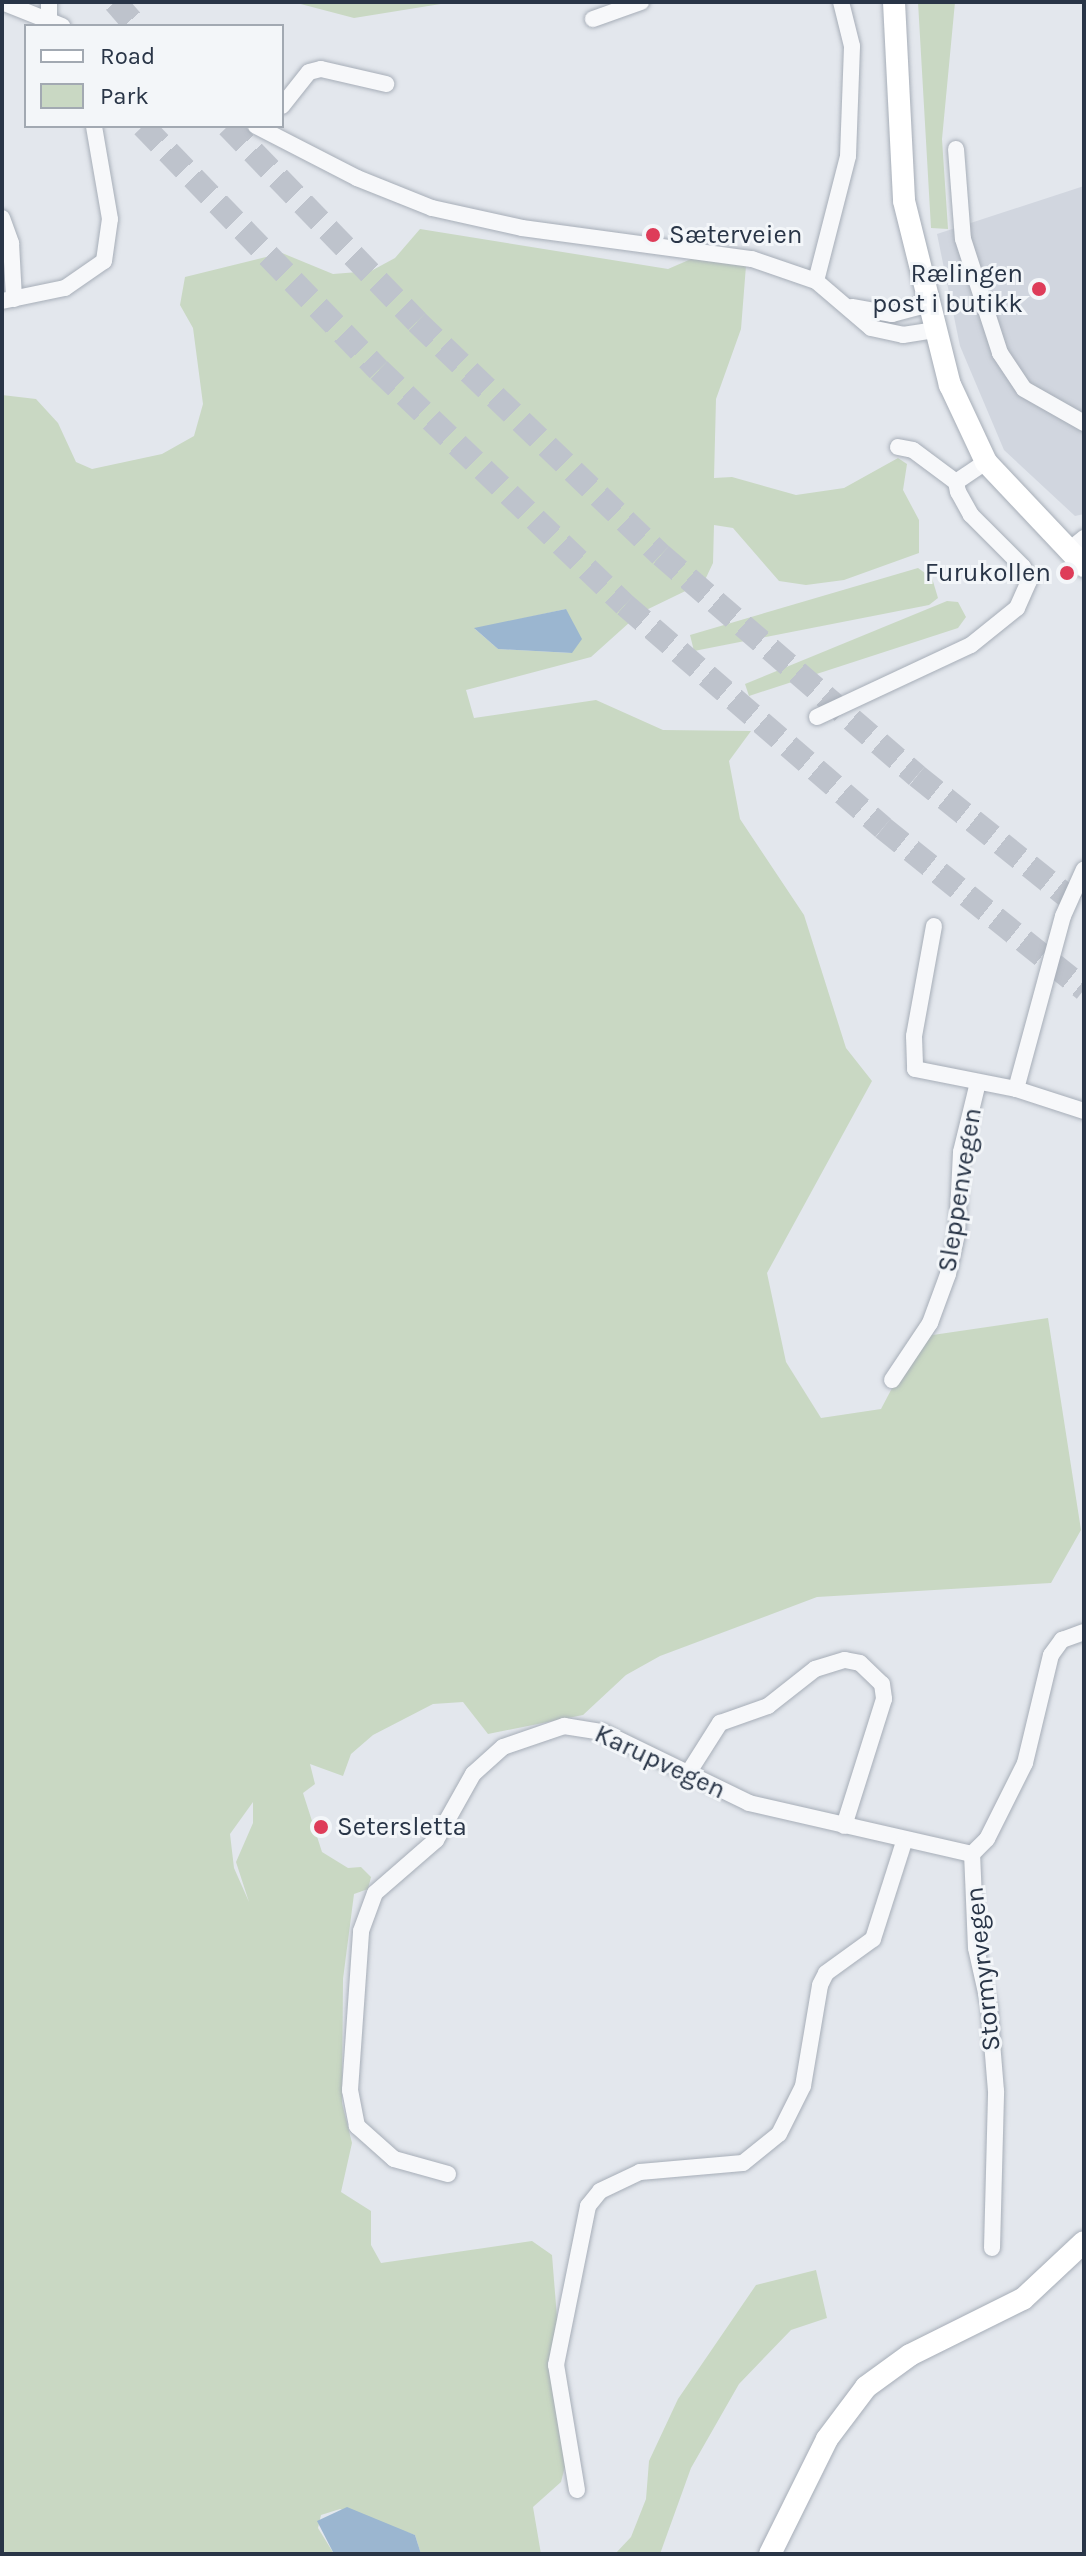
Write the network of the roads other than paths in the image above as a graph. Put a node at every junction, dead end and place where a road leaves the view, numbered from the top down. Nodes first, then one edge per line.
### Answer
1 (2, 2) edge
2 (49, 2) edge
3 (641, 2) edge
4 (841, 2) edge
5 (894, 2) edge
6 (593, 19) dead end
7 (56, 23) edge
8 (386, 84) dead end
9 (284, 103) edge
10 (94, 128) edge
11 (265, 128) edge
12 (956, 149) dead end
13 (2, 218) edge
14 (816, 281) junction
15 (8, 300) edge
16 (926, 305) junction
17 (852, 307) junction
18 (933, 330) junction
19 (1084, 423) edge
20 (898, 447) dead end
21 (986, 462) junction
22 (956, 482) junction
23 (1079, 552) edge
24 (817, 717) dead end
25 (1084, 869) edge
26 (934, 926) dead end
27 (978, 1082) junction
28 (1016, 1089) junction
29 (1084, 1111) edge
30 (892, 1380) dead end
31 (1084, 1632) edge
32 (687, 1775) junction
33 (844, 1826) junction
34 (904, 1842) junction
35 (972, 1854) junction
36 (448, 2174) dead end
37 (1084, 2242) edge
38 (992, 2248) dead end
39 (577, 2490) dead end
40 (770, 2554) edge

1 - 7 street
2 - 7 street
3 - 6 street
4 - 14 street
5 - 16 main road
8 - 9 street
10 - 15 street
11 - 14 street
12 - 19 street
13 - 15 street
14 - 17 street
16 - 17 street
16 - 18 main road
17 - 18 street
18 - 21 main road
20 - 22 street
21 - 22 street
21 - 23 main road
22 - 24 street
25 - 28 street
26 - 27 street, Sleppenvegen
27 - 28 street, Sleppenvegen
27 - 30 street, Sleppenvegen
28 - 29 street, Sleppenvegen
31 - 35 street, Stormyrvegen
32 - 33 street, Karupvegen
32 - 33 street
32 - 36 street, Karupvegen
33 - 34 street, Karupvegen
34 - 35 street, Karupvegen
34 - 39 street
35 - 38 street, Stormyrvegen
37 - 40 main road

